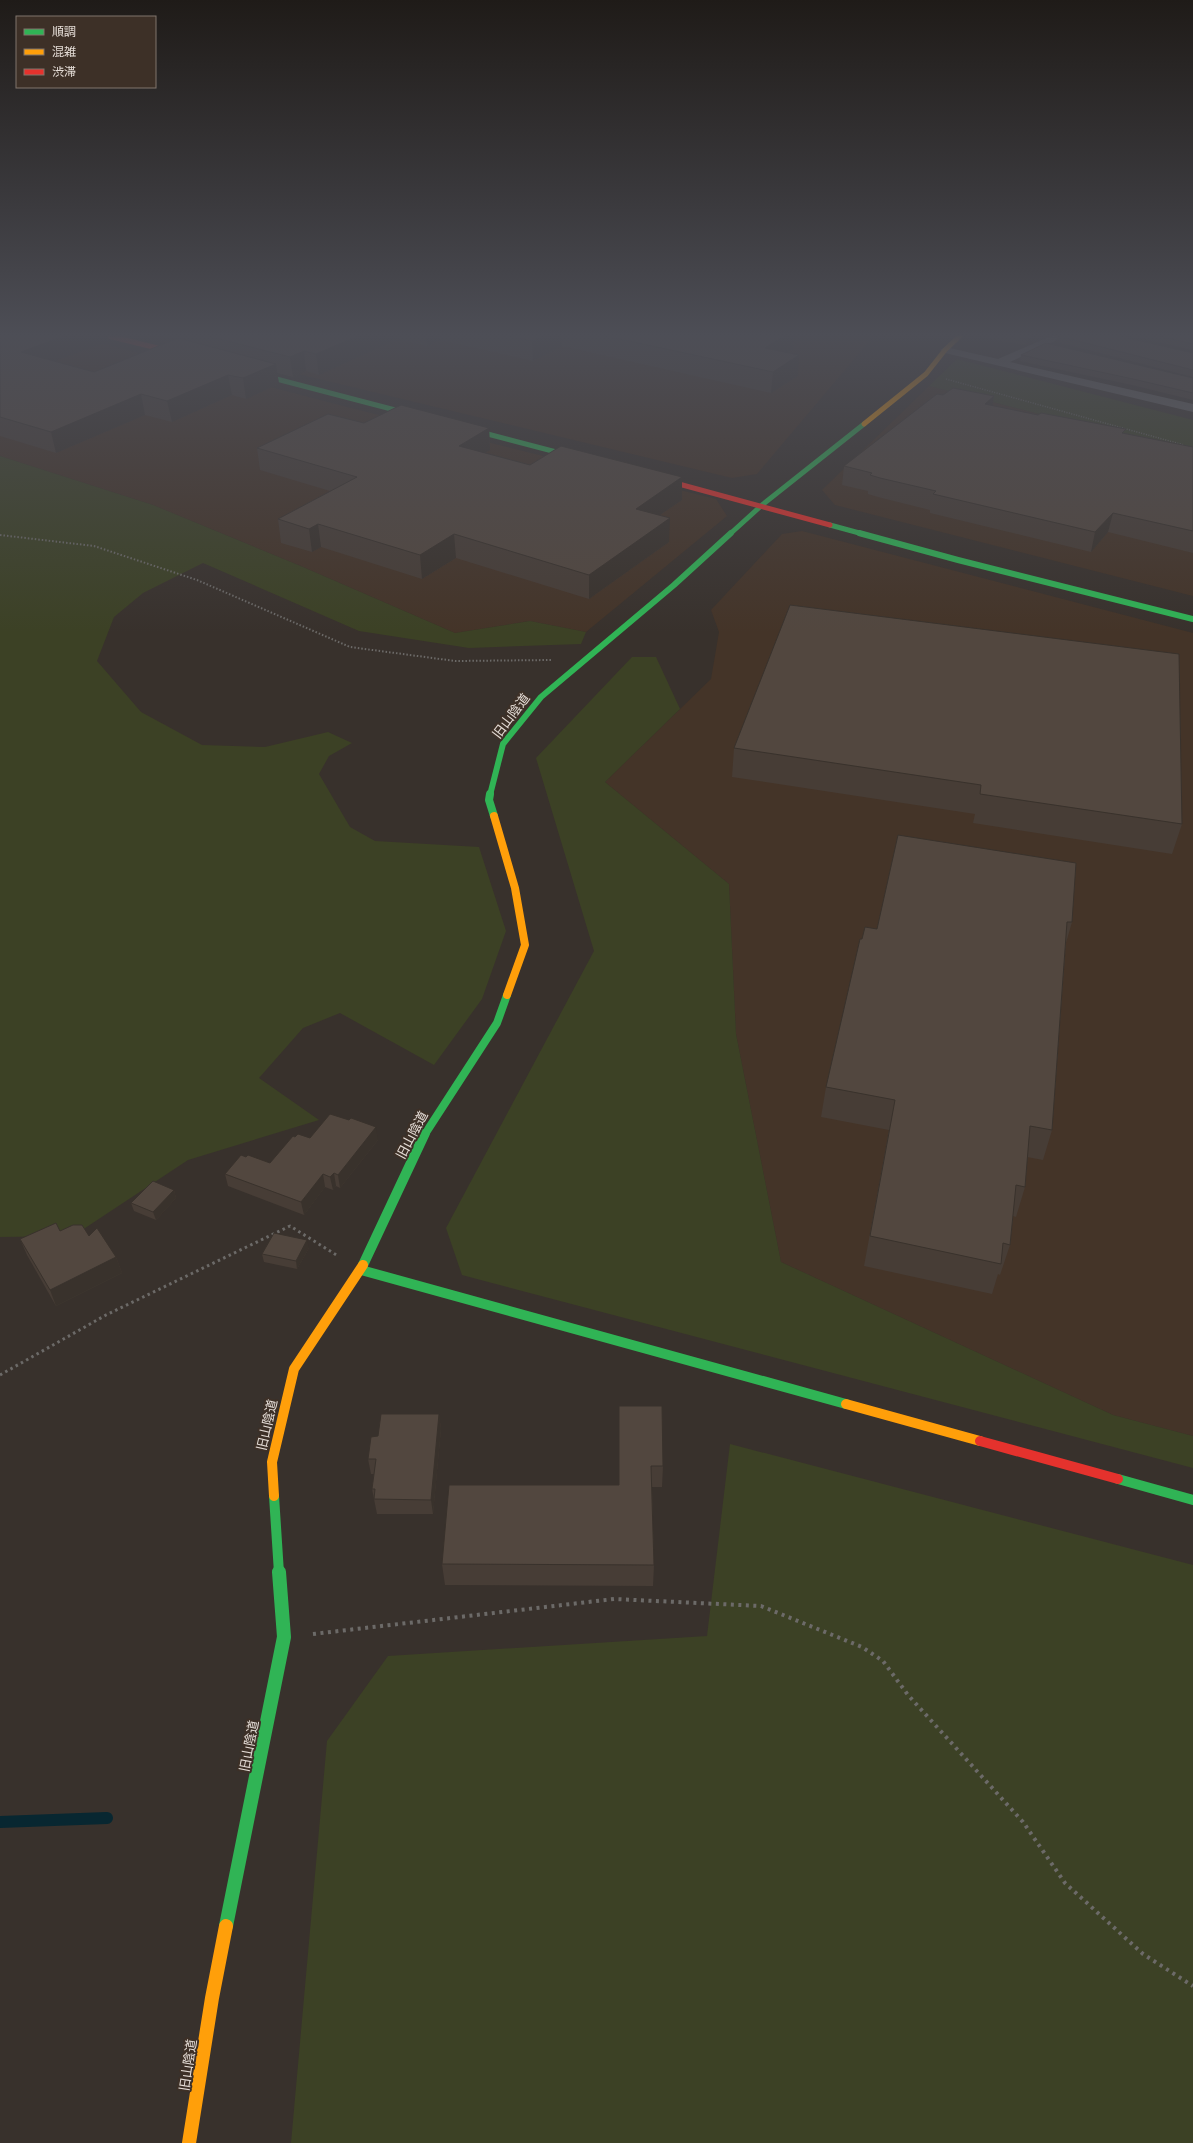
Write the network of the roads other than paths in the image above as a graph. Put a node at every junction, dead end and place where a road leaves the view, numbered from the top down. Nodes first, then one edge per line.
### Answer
1 (481, 432) edge
2 (853, 432) edge
3 (595, 462) edge
4 (640, 474) edge
5 (762, 505) junction
6 (1193, 619) edge
7 (361, 1270) junction
8 (1193, 1500) edge
9 (189, 2143) edge

1 - 3 street
2 - 5 street, 旧山陰道
4 - 5 street
5 - 6 street
5 - 7 street, 旧山陰道
7 - 8 street
7 - 9 street, 旧山陰道

